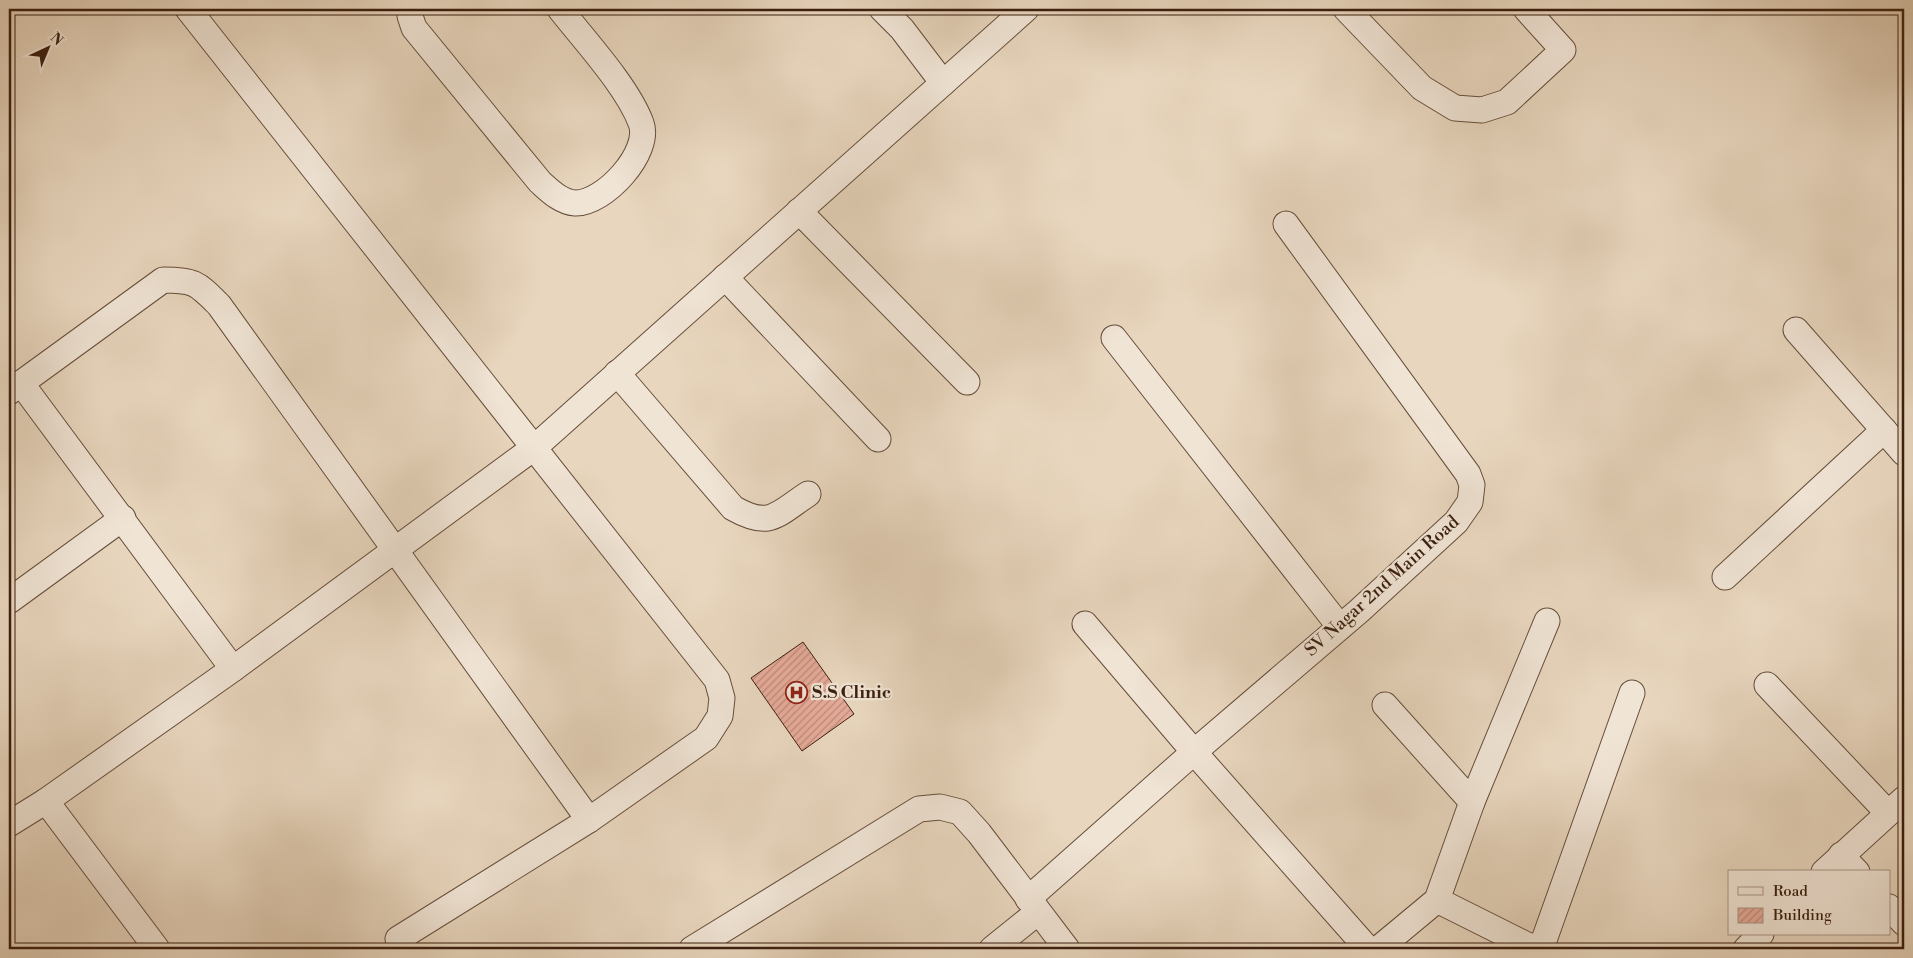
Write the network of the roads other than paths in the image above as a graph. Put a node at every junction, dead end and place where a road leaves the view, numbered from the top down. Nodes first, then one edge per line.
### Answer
1 (188, 9) edge
2 (411, 9) edge
3 (560, 9) edge
4 (882, 9) edge
5 (1026, 9) edge
6 (1346, 9) edge
7 (1526, 9) edge
8 (943, 83) junction
9 (799, 211) junction
10 (1286, 224) dead end
11 (726, 277) junction
12 (1796, 330) dead end
13 (1114, 338) dead end
14 (617, 373) junction
15 (967, 382) dead end
16 (15, 388) edge
17 (1884, 430) junction
18 (878, 439) dead end
19 (534, 447) junction
20 (1904, 453) edge
21 (808, 494) dead end
22 (122, 518) junction
23 (394, 550) junction
24 (1725, 577) dead end
25 (9, 601) edge
26 (1547, 621) dead end
27 (1085, 624) dead end
28 (1340, 627) junction
29 (234, 669) junction
30 (1768, 685) dead end
31 (1632, 693) dead end
32 (1385, 705) dead end
33 (1194, 752) junction
34 (46, 801) junction
35 (1472, 802) junction
36 (1896, 806) edge
37 (589, 820) junction
38 (9, 824) edge
39 (1841, 866) edge
40 (1437, 900) junction
41 (1033, 905) junction
42 (1890, 908) edge
43 (1904, 923) edge
44 (1760, 936) edge
45 (157, 949) edge
46 (406, 949) edge
47 (692, 949) edge
48 (992, 949) edge
49 (1067, 949) edge
50 (1368, 949) edge
51 (1378, 949) edge
52 (1746, 949) edge

1 - 19 street
2 - 3 street
4 - 8 street
5 - 8 street
6 - 7 street
8 - 9 street
9 - 11 street
9 - 15 street
10 - 28 street, SV Nagar 2nd Main Road
11 - 14 street
11 - 18 street
12 - 17 street
13 - 28 street
14 - 19 street
14 - 21 street
16 - 22 street
16 - 23 street
17 - 20 street
17 - 24 street
19 - 23 street
19 - 37 street
22 - 25 street
22 - 29 street
23 - 29 street
23 - 37 street
26 - 35 street
27 - 33 street
28 - 33 street, SV Nagar 2nd Main Road
29 - 34 street
30 - 36 street
31 - 40 street
32 - 35 street
33 - 41 street, SV Nagar 2nd Main Road
33 - 50 street
34 - 38 street
34 - 45 street
35 - 40 street
36 - 39 street
37 - 46 street
40 - 51 street
41 - 47 street
41 - 48 street, SV Nagar 2nd Main Road
41 - 49 street
42 - 43 street
44 - 52 street

